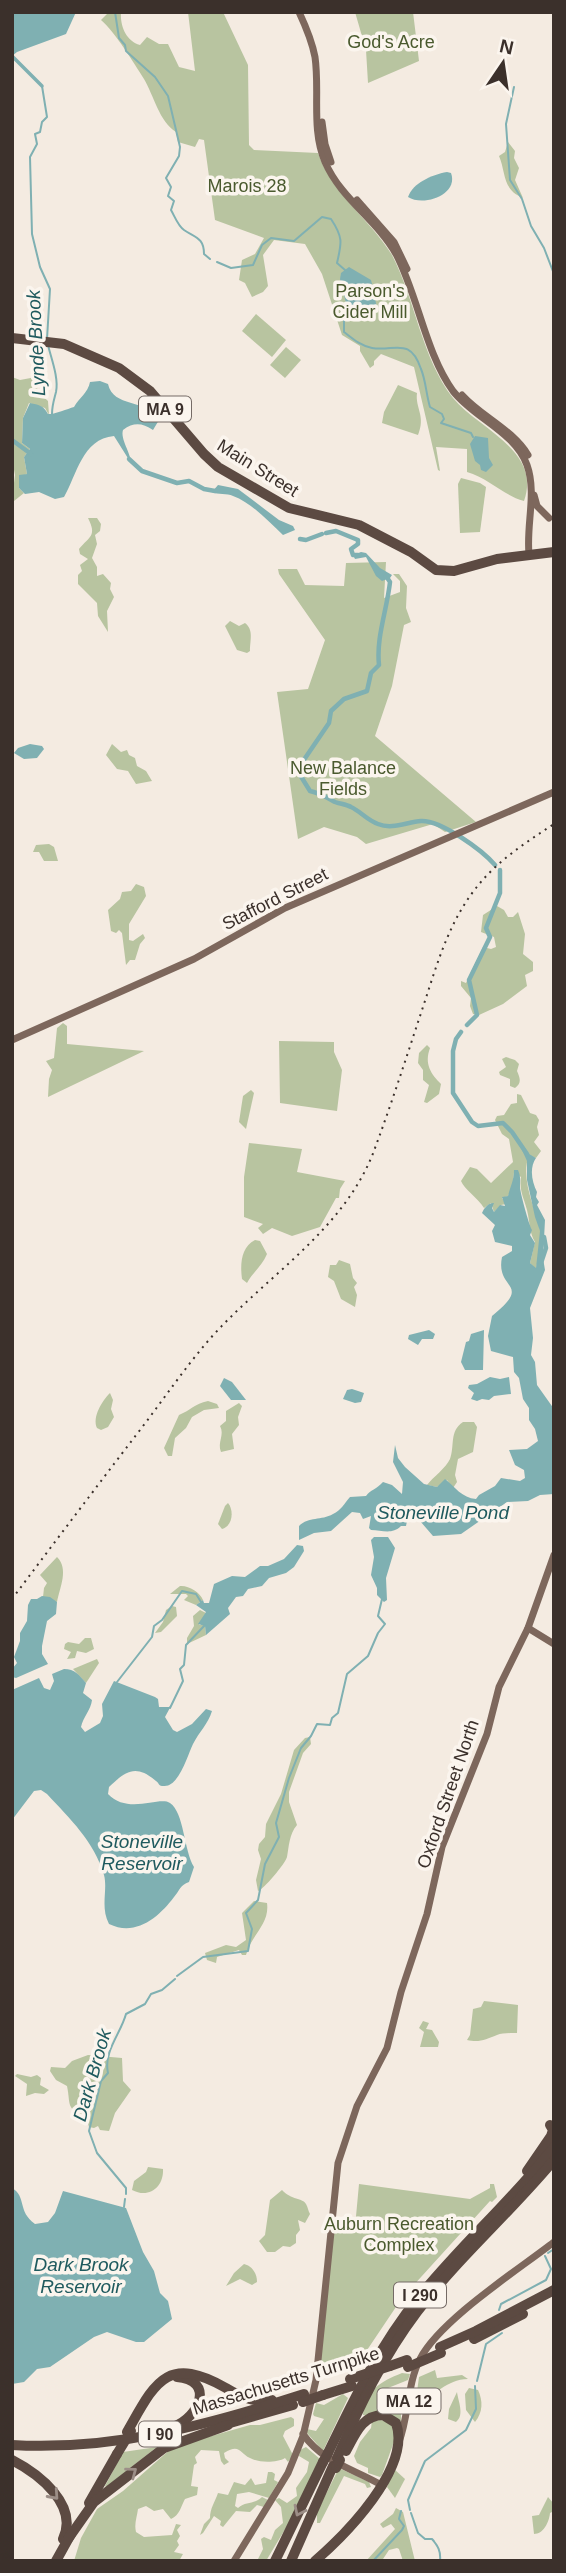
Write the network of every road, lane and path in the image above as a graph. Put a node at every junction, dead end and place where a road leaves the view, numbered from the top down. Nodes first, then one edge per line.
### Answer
1 (302, 12) edge
2 (12, 338) edge
3 (534, 495) junction
4 (530, 508) junction
5 (550, 517) dead end
6 (554, 552) edge
7 (529, 555) junction
8 (554, 792) edge
9 (12, 1040) edge
10 (554, 1555) edge
11 (528, 1628) junction
12 (554, 1644) edge
13 (550, 2124) dead end
14 (554, 2147) edge
15 (554, 2160) edge
16 (487, 2220) junction
17 (554, 2242) edge
18 (554, 2290) edge
19 (554, 2298) edge
20 (441, 2350) junction
21 (303, 2398) junction
22 (242, 2420) junction
23 (129, 2434) junction
24 (303, 2434) junction
25 (12, 2445) edge
26 (12, 2451) edge
27 (12, 2460) edge
28 (393, 2462) junction
29 (333, 2463) junction
30 (383, 2486) junction
31 (64, 2542) junction
32 (54, 2561) edge
33 (234, 2561) edge
34 (273, 2561) edge
35 (291, 2561) edge
36 (315, 2561) edge

1 - 3 main road
1 - 4 main road
2 - 7 highway, Main Street / MA 9
3 - 4 main road
3 - 5 main road
4 - 7 main road
6 - 7 highway, Main Street / MA 9
8 - 9 main road, Stafford Street
10 - 11 main road, Oxford Street North
11 - 12 main road
11 - 24 main road, Oxford Street North
13 - 16 highway
14 - 16 highway, I 290
15 - 29 highway, I 290
16 - 29 highway, I 290
17 - 28 main road, MA 12
18 - 20 highway, Massachusetts Turnpike / I 90
19 - 20 highway, Massachusetts Turnpike / I 90
20 - 21 highway, Massachusetts Turnpike / I 90, bridge
21 - 22 highway, Massachusetts Turnpike / I 90
21 - 23 highway, Massachusetts Turnpike / I 90
21 - 23 highway
22 - 26 highway, Massachusetts Turnpike / I 90
31 -> 22 highway
23 - 23 highway
23 - 25 highway, Massachusetts Turnpike / I 90
23 - 31 highway, bridge
24 - 30 main road
24 - 33 main road
27 -> 31 highway
28 - 29 highway
28 - 30 highway, MA 12
29 -> 34 highway, I 290
29 - 35 highway, I 290
30 - 36 highway, MA 12
31 - 32 highway

